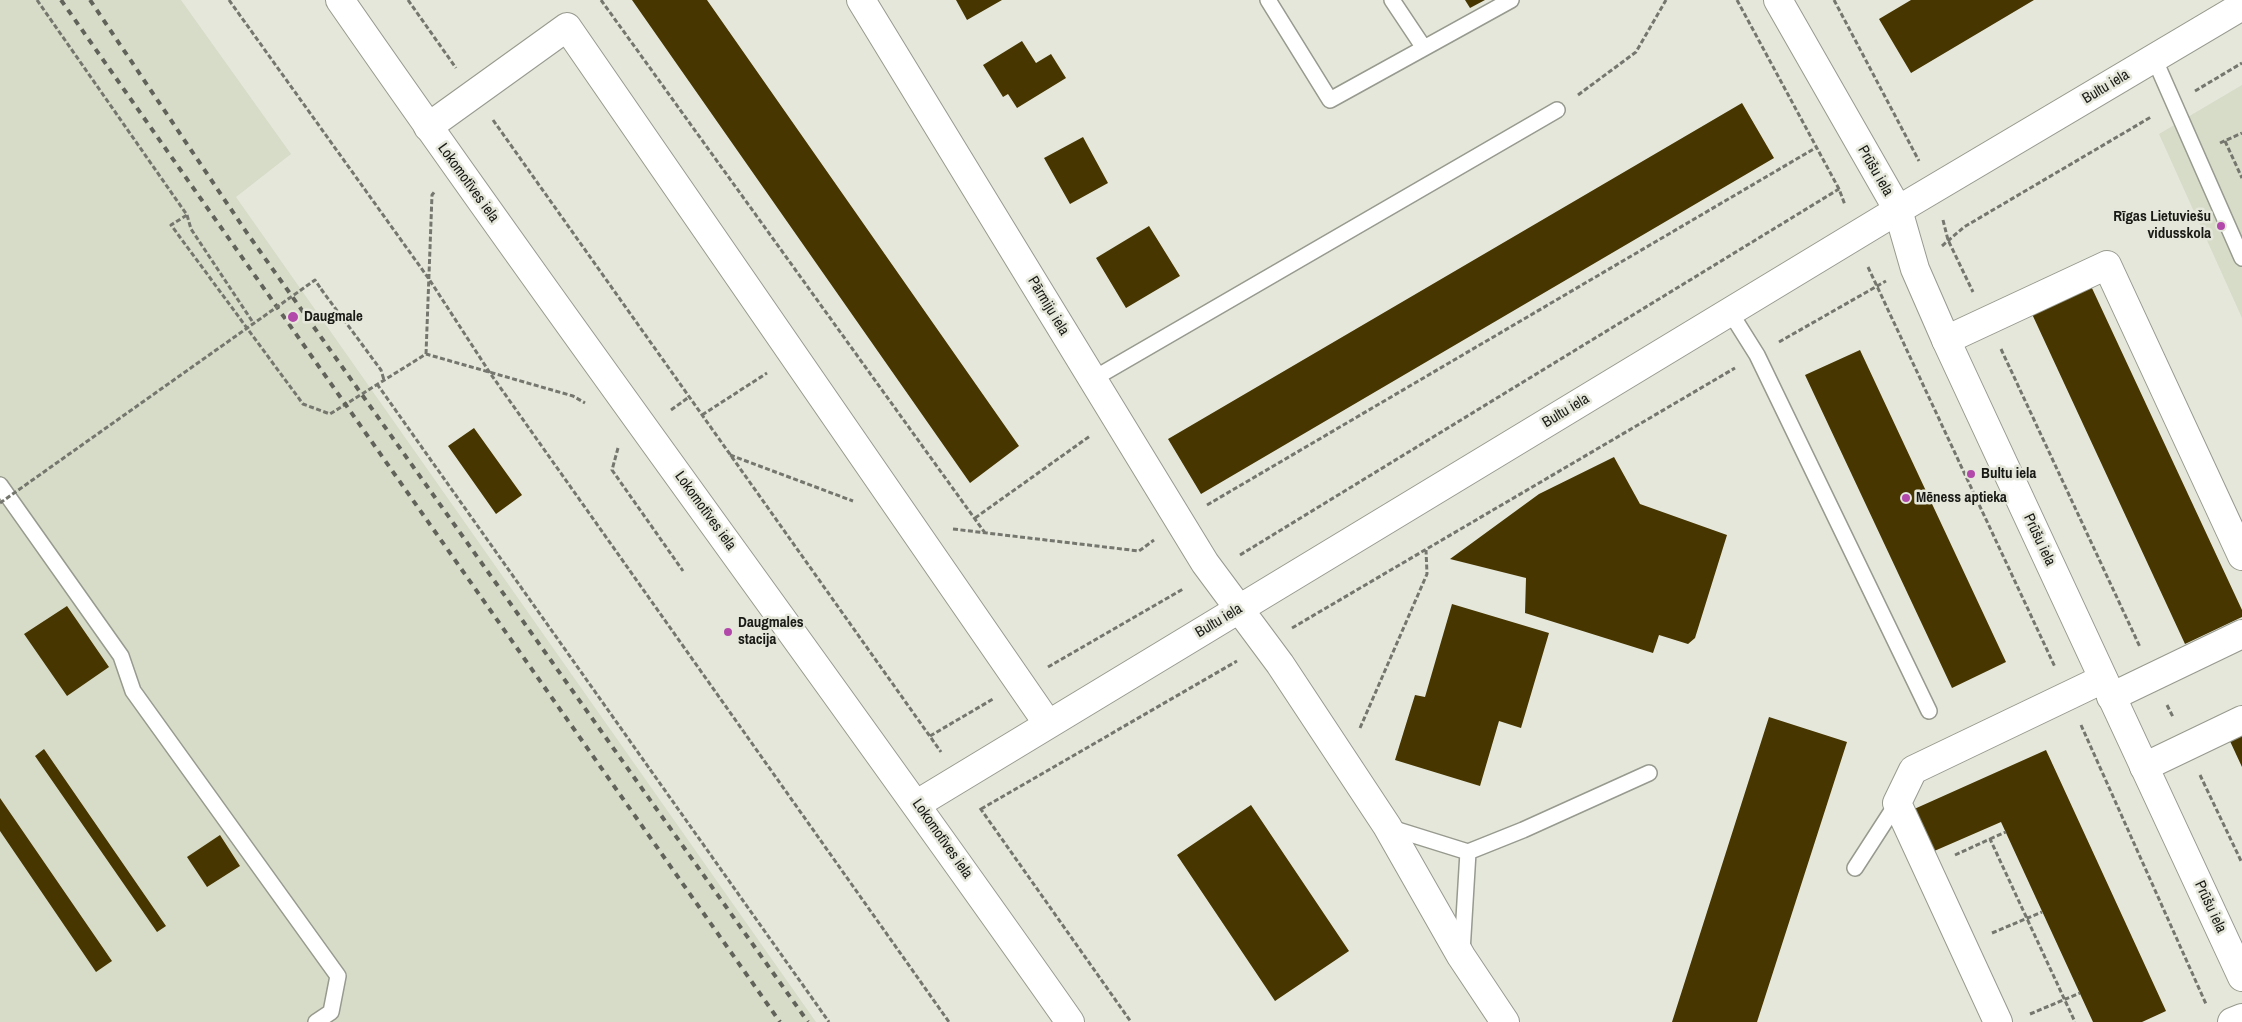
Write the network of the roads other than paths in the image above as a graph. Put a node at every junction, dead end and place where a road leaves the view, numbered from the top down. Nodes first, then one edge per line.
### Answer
1 (340, 0) edge
2 (860, 0) edge
3 (1268, 0) edge
4 (1392, 0) edge
5 (1511, 0) edge
6 (1784, 2) edge
7 (2242, 6) edge
8 (1424, 48) junction
9 (2154, 58) junction
10 (1557, 110) road end
11 (428, 127) junction
12 (1898, 210) junction
13 (2242, 258) edge
14 (1730, 312) junction
15 (1946, 340) junction
16 (1093, 379) junction
17 (0, 485) edge
18 (2242, 556) edge
19 (1238, 610) junction
20 (2242, 634) edge
21 (2107, 688) junction
22 (1929, 711) dead end
23 (2242, 720) edge
24 (1048, 724) junction
25 (2144, 767) junction
26 (1650, 773) dead end
27 (1897, 803) junction
28 (917, 804) junction
29 (1386, 826) junction
30 (1468, 852) junction
31 (1854, 868) dead end
32 (1461, 956) junction
33 (2242, 977) edge
34 (2221, 1017) edge
35 (2242, 1018) edge
36 (316, 1022) edge
37 (1070, 1022) edge
38 (1505, 1022) edge
39 (1998, 1022) edge

1 - 11 street, Lokomotīves iela
2 - 16 street, Pārmiju iela
3 - 8 lane
4 - 8 lane
5 - 8 lane
6 - 12 street, Prūšu iela
7 - 9 street, Bultu iela
9 - 12 street, Bultu iela
9 - 13 lane
10 - 16 lane
11 - 24 street
11 - 28 street, Lokomotīves iela
12 - 14 street, Bultu iela
12 - 15 street, Prūšu iela
14 - 19 street, Bultu iela
14 - 22 lane
15 - 18 street
15 - 21 street, Prūšu iela
16 - 19 street, Pārmiju iela
17 - 36 lane
19 - 24 street, Bultu iela
19 - 29 street, Pārmiju iela
20 - 21 street
21 - 25 street, Prūšu iela
21 - 27 street
23 - 25 street
24 - 28 street, Bultu iela
25 - 33 street, Prūšu iela
26 - 30 lane
27 - 31 lane
27 - 39 street
28 - 37 street, Lokomotīves iela
29 - 30 lane
29 - 32 street, Pārmiju iela
30 - 32 lane
32 - 38 street, Pārmiju iela
34 - 35 street

